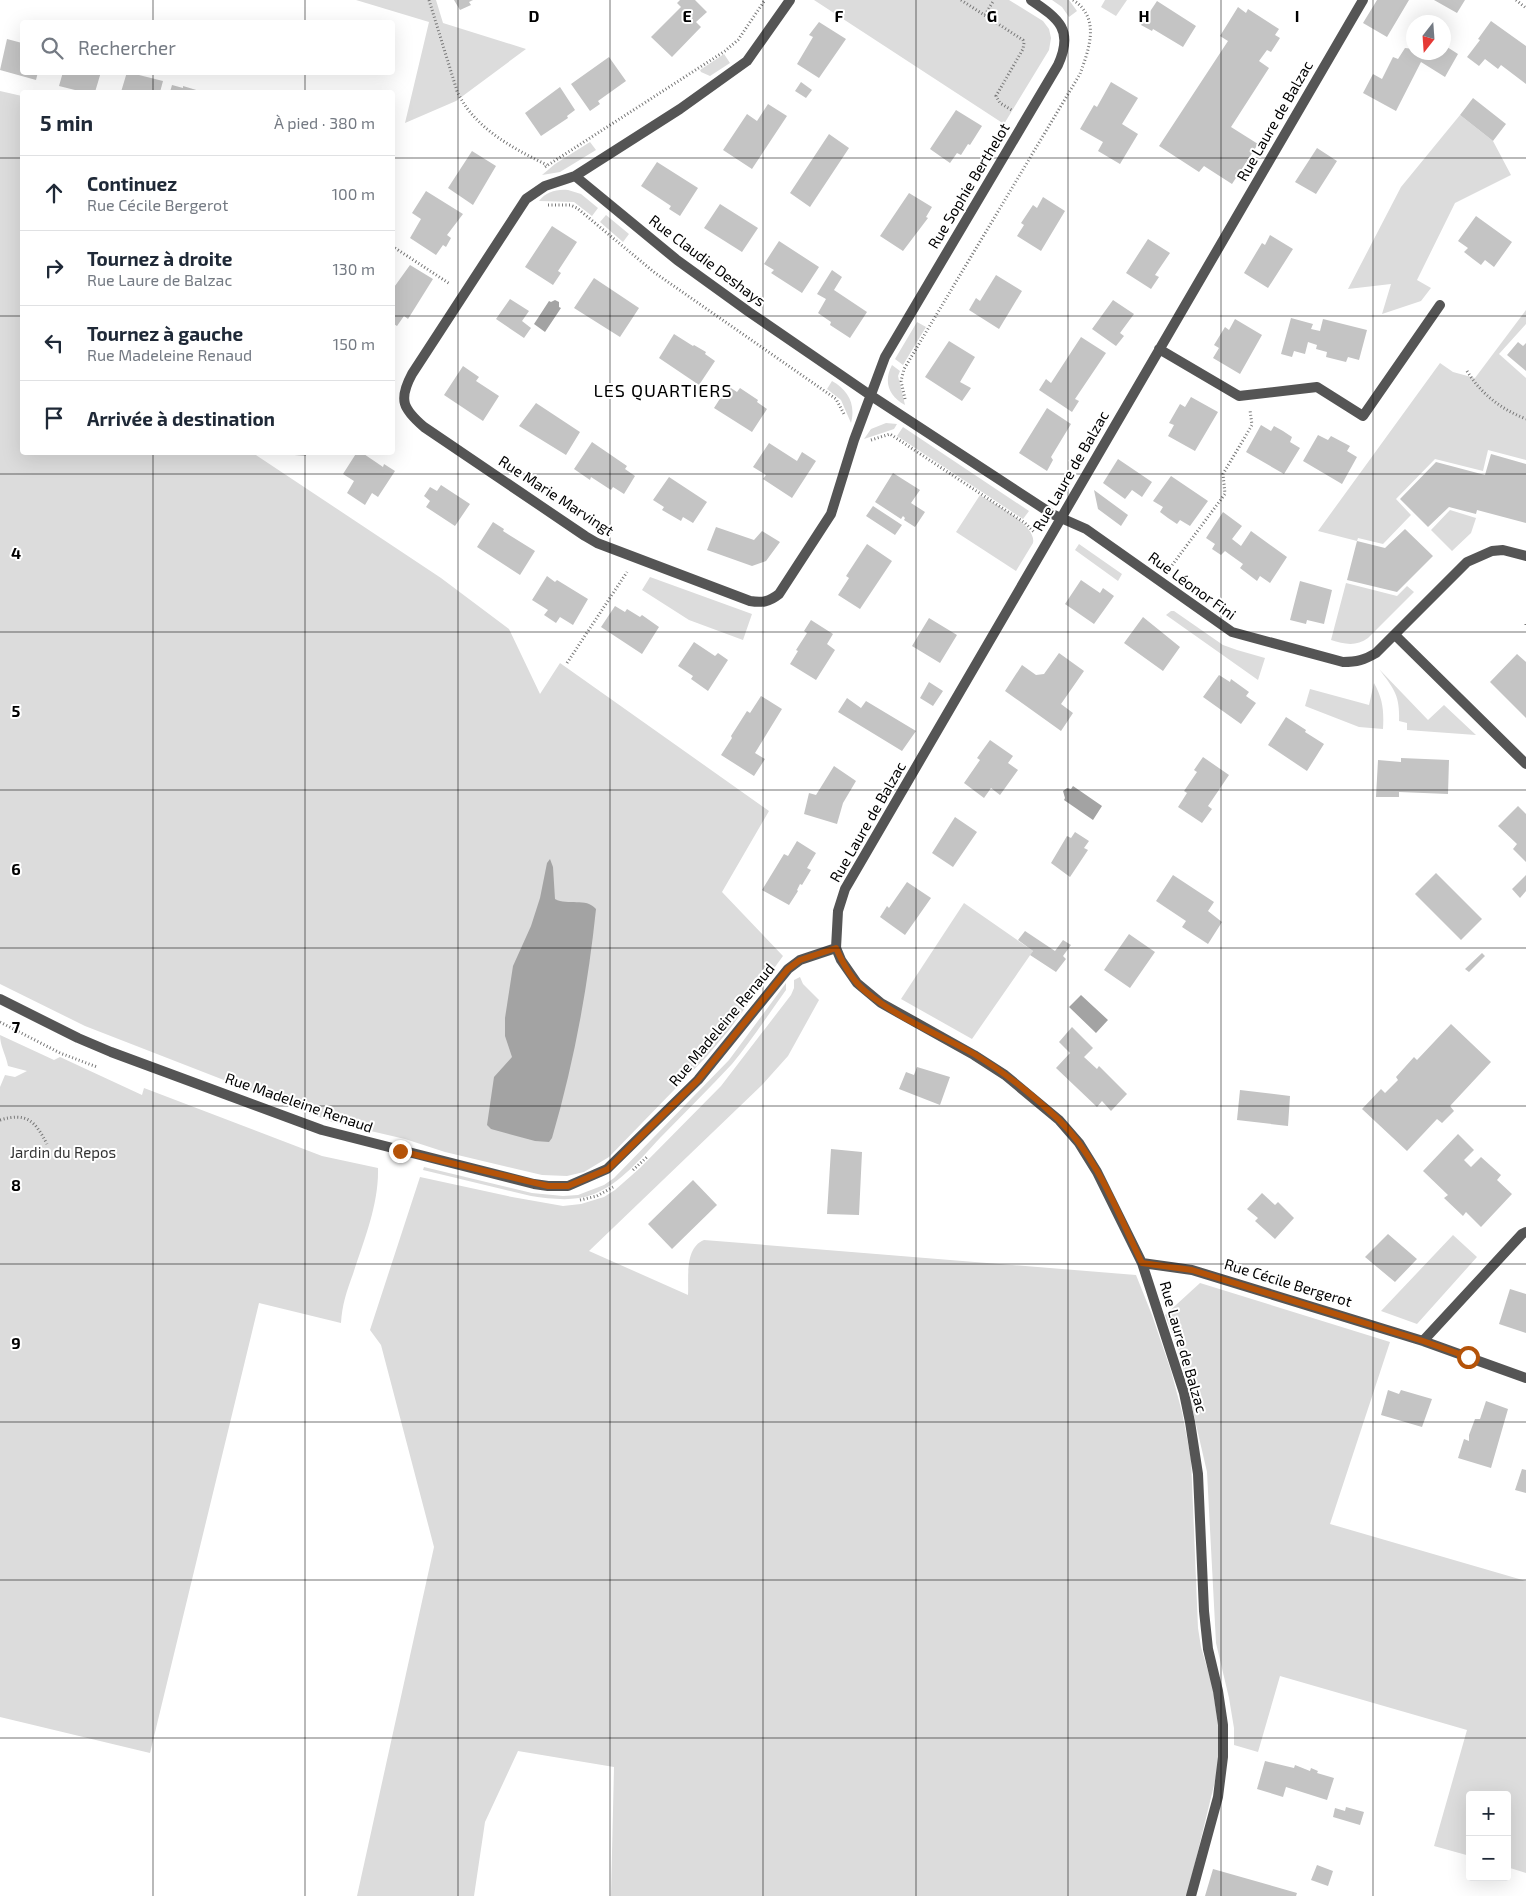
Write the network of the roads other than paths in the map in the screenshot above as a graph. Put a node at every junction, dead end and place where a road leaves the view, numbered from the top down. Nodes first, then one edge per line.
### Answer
1 (790, 0) edge
2 (1031, 0) edge
3 (1363, 0) edge
4 (575, 176) junction
5 (1440, 305) dead end
6 (1159, 349) junction
7 (870, 395) junction
8 (1062, 519) junction
9 (1526, 556) edge
10 (1395, 635) junction
11 (1526, 764) edge
12 (836, 948) junction
13 (0, 999) edge
14 (1526, 1232) edge
15 (1142, 1263) junction
16 (1423, 1341) junction
17 (1526, 1378) edge
18 (1191, 1896) edge

1 - 4 street
2 - 7 street, Rue Sophie Berthelot
3 - 6 street, Rue Laure de Balzac
4 - 7 street, Rue Claudie Deshays
4 - 7 street, Rue Marie Marvingt
5 - 6 street
6 - 8 street, Rue Laure de Balzac
7 - 8 street, Rue Claudie Deshays
8 - 10 street, Rue Léonor Fini
8 - 12 street, Rue Laure de Balzac
9 - 10 street, Rue Léonor Fini
10 - 11 street
12 - 13 street, Rue Madeleine Renaud
12 - 15 street, Rue Laure de Balzac
14 - 16 street
15 - 16 street, Rue Cécile Bergerot
15 - 18 street, Rue Laure de Balzac
16 - 17 street, Rue Cécile Bergerot

